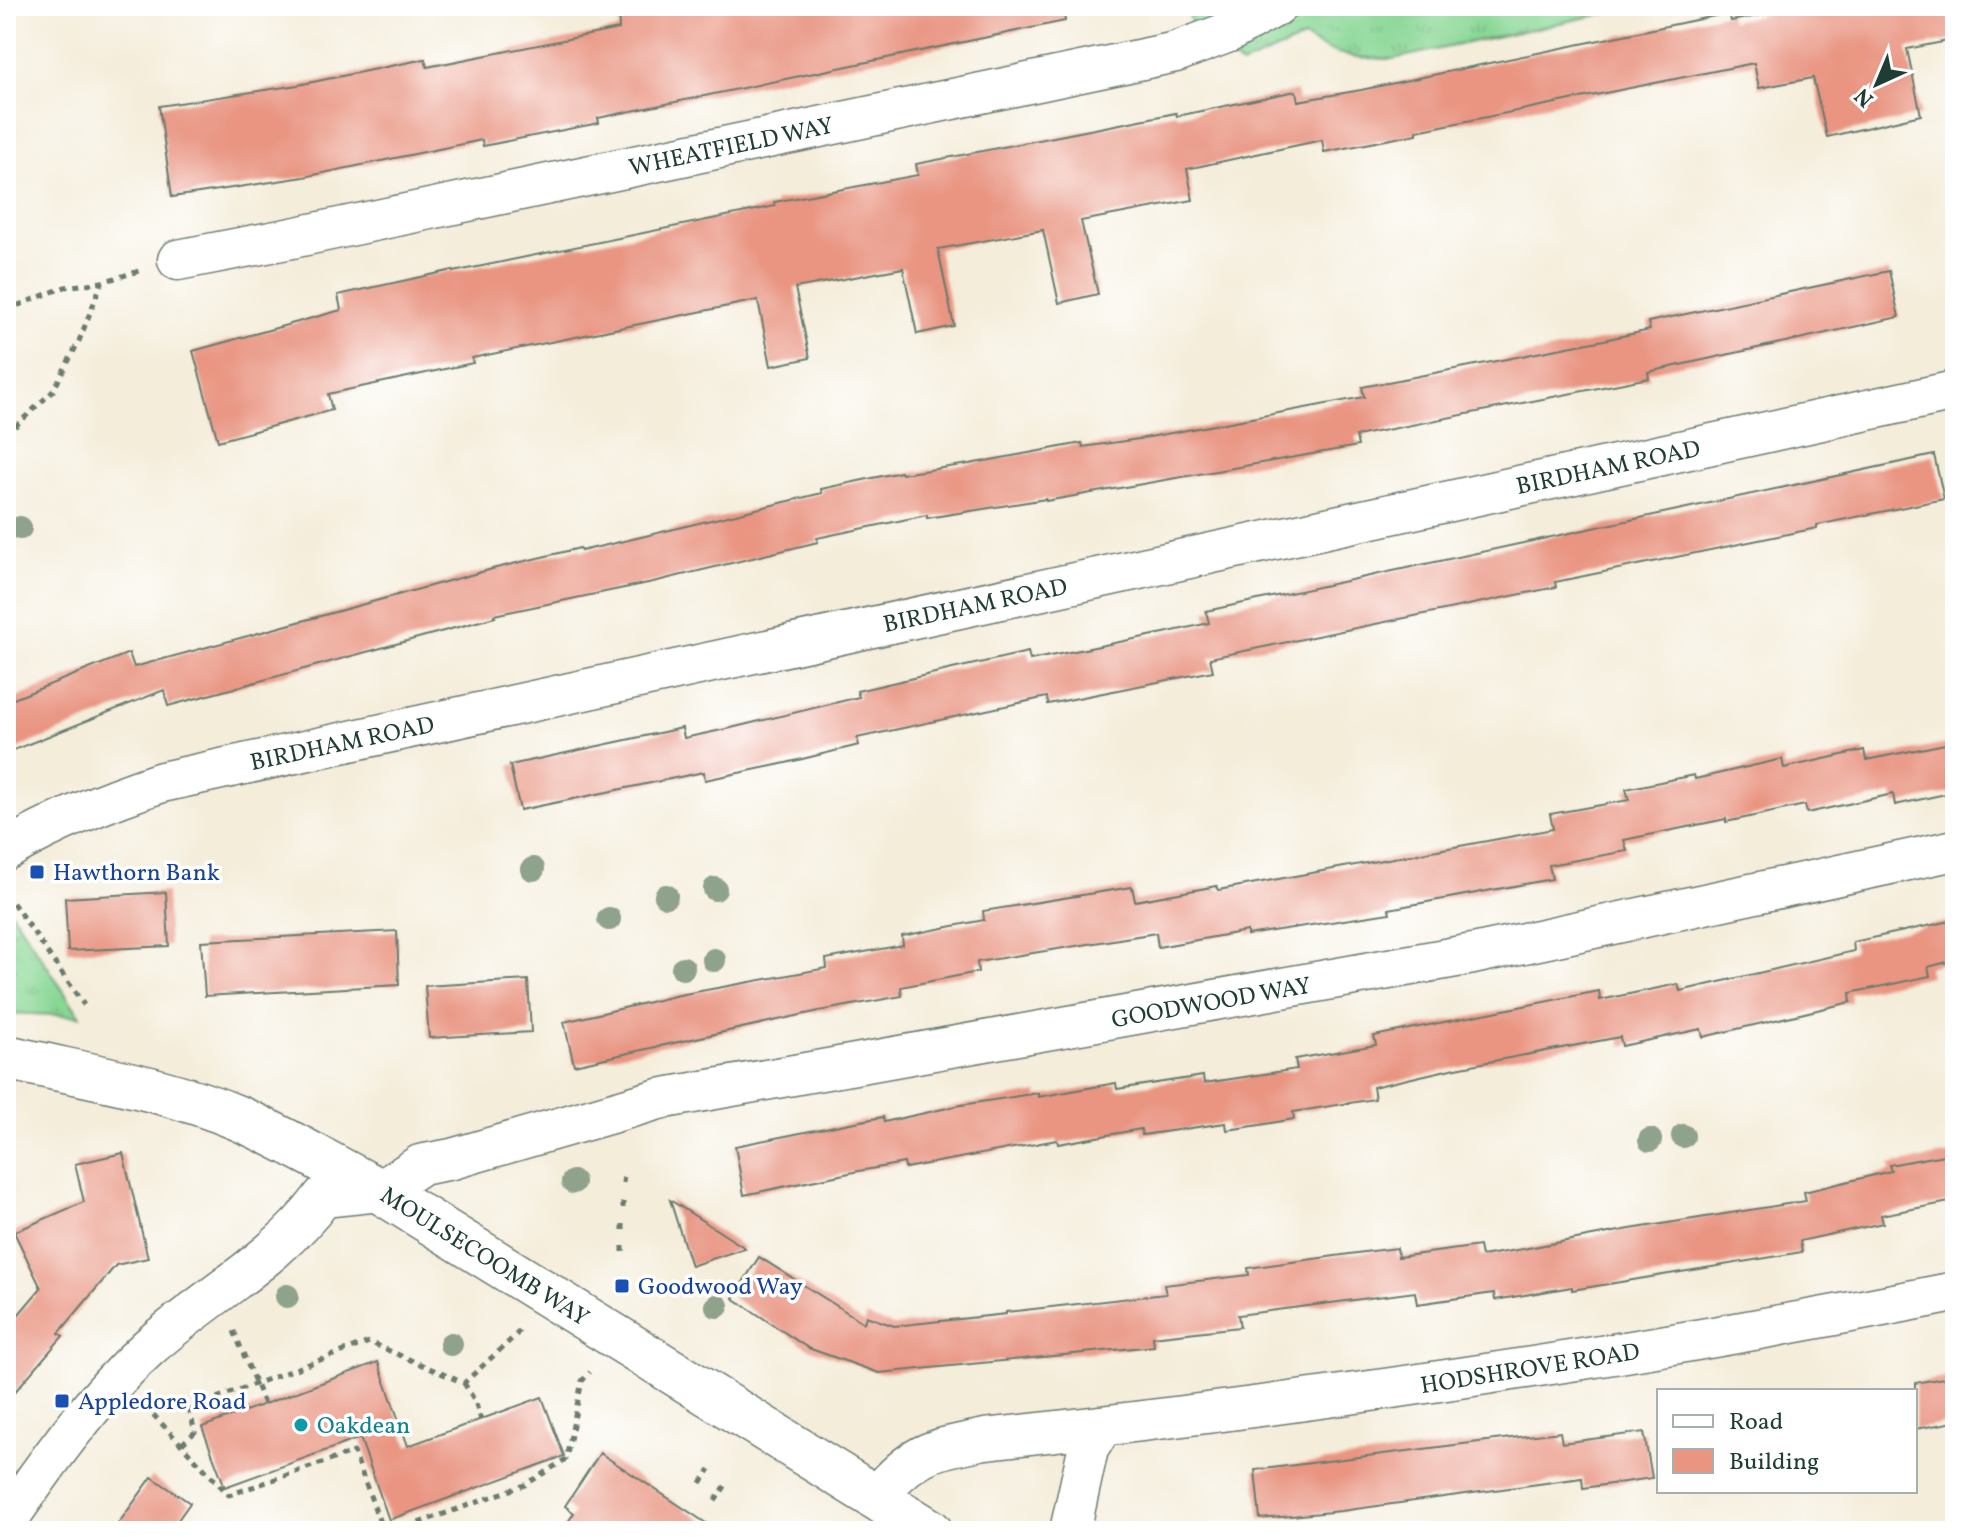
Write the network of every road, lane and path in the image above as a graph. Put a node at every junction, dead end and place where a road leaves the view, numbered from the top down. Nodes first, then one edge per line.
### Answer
1 (1276, 6) edge
2 (178, 260) joint
3 (102, 282) junction
4 (6, 305) edge
5 (1955, 391) edge
6 (6, 435) edge
7 (6, 850) edge
8 (1955, 850) edge
9 (6, 893) edge
10 (84, 1005) dead end
11 (6, 1057) edge
12 (624, 1175) dead end
13 (623, 1183) dead end
14 (380, 1191) junction
15 (623, 1224) dead end
16 (623, 1235) dead end
17 (1955, 1292) edge
18 (229, 1319) dead end
19 (522, 1327) dead end
20 (591, 1371) dead end
21 (464, 1383) junction
22 (256, 1384) junction
23 (140, 1401) dead end
24 (264, 1404) dead end
25 (481, 1420) dead end
26 (1102, 1426) junction
27 (182, 1444) junction
28 (710, 1469) dead end
29 (728, 1482) dead end
30 (701, 1483) dead end
31 (715, 1501) dead end
32 (897, 1517) edge
33 (6, 1522) edge
34 (383, 1531) edge
35 (396, 1531) edge
36 (1070, 1531) edge

1 - 2 street, WHEATFIELD WAY
2 - 3 path
3 - 4 path
3 - 6 path
5 - 7 street, BIRDHAM ROAD
8 - 14 street, GOODWOOD WAY
9 - 10 path
11 - 14 street, MOULSECOOMB WAY
12 - 13 path
14 - 32 street, MOULSECOOMB WAY
14 - 33 street
15 - 16 path
17 - 26 street, HODSHROVE ROAD
18 - 22 path
19 - 21 path
20 - 35 path
21 - 22 path
21 - 25 path
22 - 24 path
22 - 27 path
23 - 27 path
26 - 32 street, HODSHROVE ROAD
26 - 36 street
27 - 34 path
28 - 30 path
29 - 31 path

